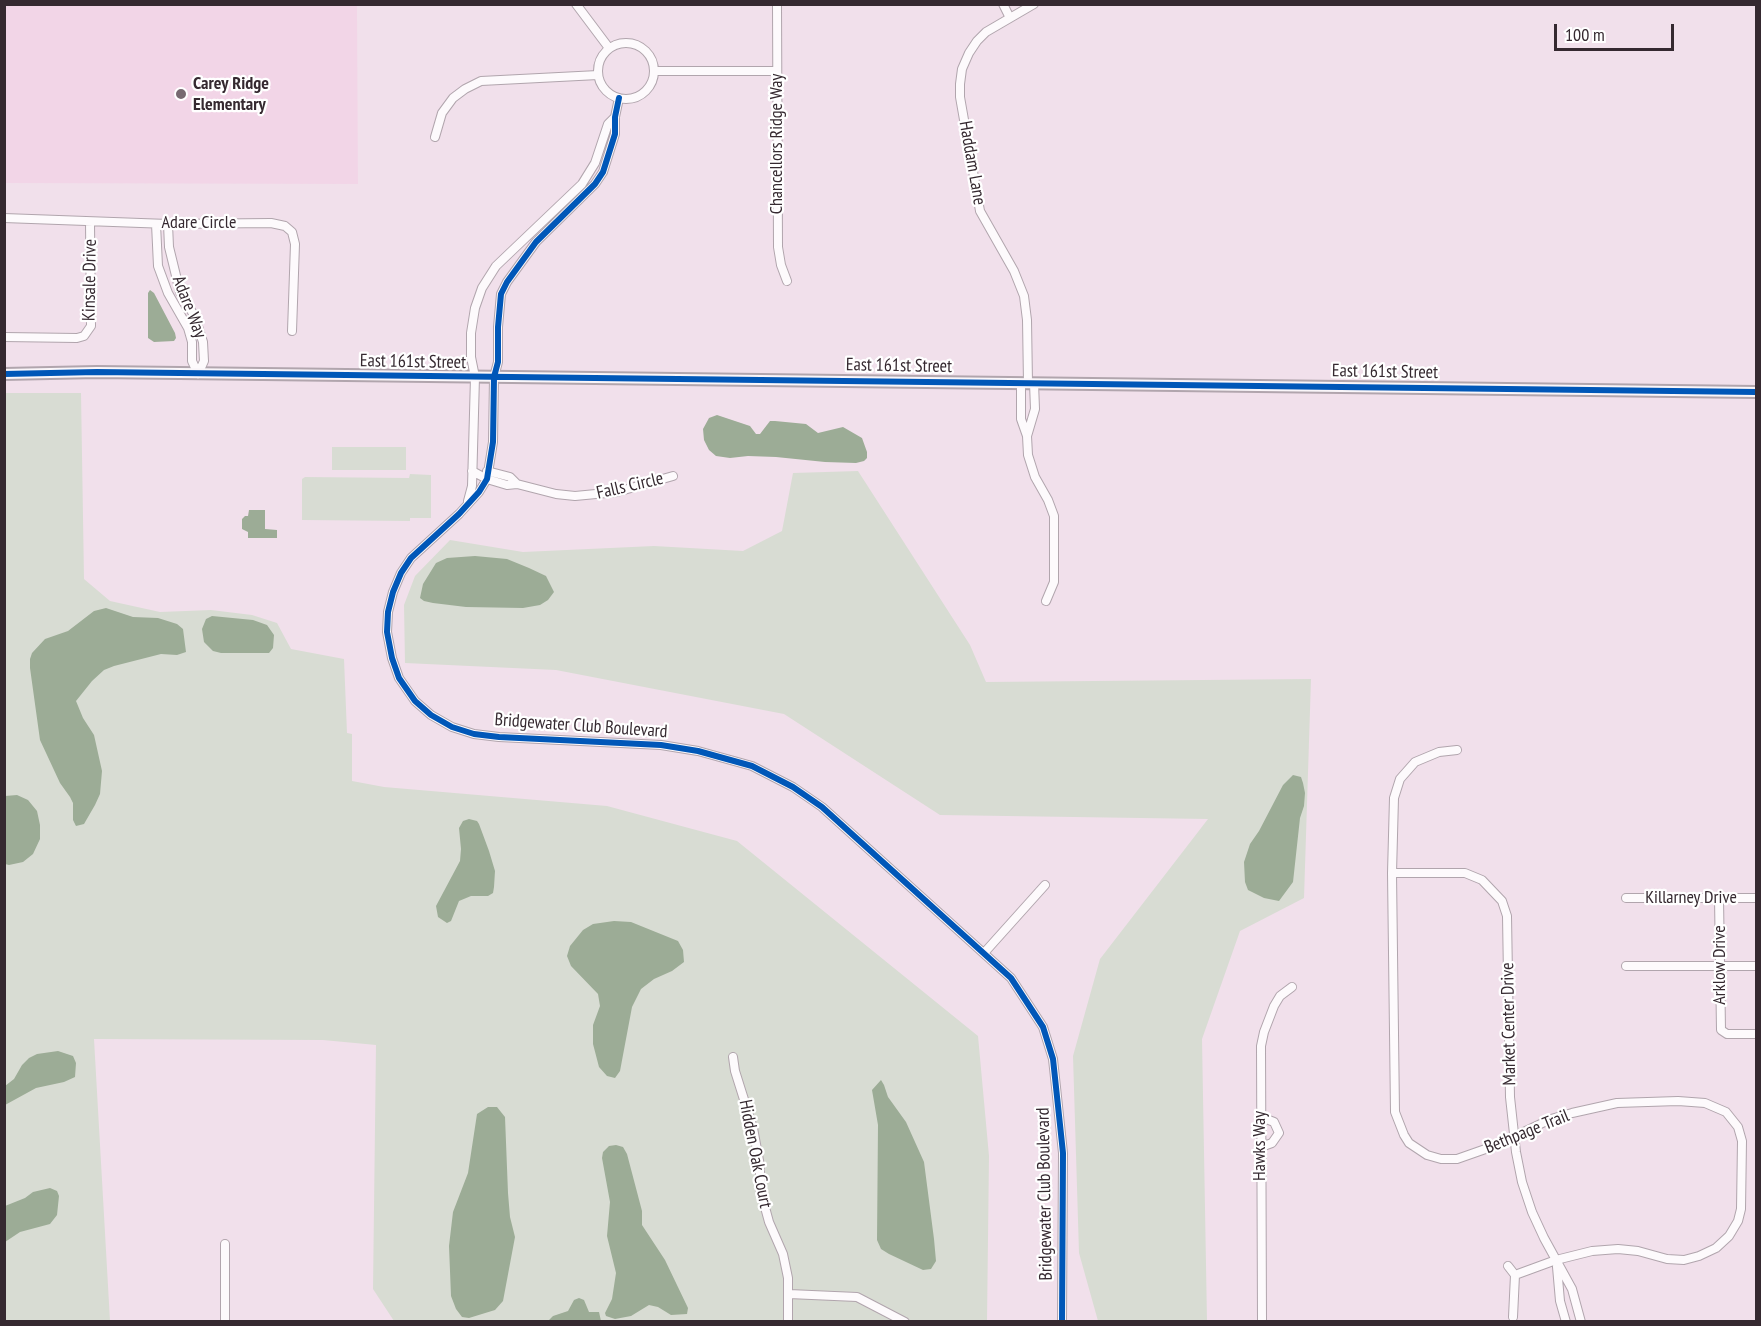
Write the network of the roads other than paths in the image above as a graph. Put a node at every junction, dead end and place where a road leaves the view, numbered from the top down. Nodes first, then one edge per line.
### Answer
1 (576, 4) edge
2 (777, 4) edge
3 (1003, 4) edge
4 (1034, 4) edge
5 (1010, 18) junction
6 (609, 48) junction
7 (777, 70) junction
8 (654, 71) junction
9 (598, 75) junction
10 (619, 98) junction
11 (615, 117) junction
12 (435, 137) dead end
13 (4, 218) edge
14 (90, 222) junction
15 (156, 224) junction
16 (168, 224) junction
17 (788, 281) dead end
18 (292, 331) dead end
19 (4, 337) edge
20 (4, 372) edge
21 (198, 374) junction
22 (474, 377) junction
23 (494, 377) junction
24 (1028, 383) junction
25 (1756, 392) edge
26 (1027, 436) junction
27 (472, 471) junction
28 (488, 475) junction
29 (673, 476) dead end
30 (467, 503) junction
31 (1046, 601) dead end
32 (1457, 750) dead end
33 (1392, 873) junction
34 (1045, 885) dead end
35 (1626, 898) dead end
36 (1719, 898) junction
37 (1756, 898) edge
38 (984, 953) junction
39 (1626, 966) dead end
40 (1720, 966) junction
41 (1756, 966) edge
42 (1292, 987) dead end
43 (1756, 1034) edge
44 (733, 1057) dead end
45 (1261, 1117) junction
46 (1514, 1136) junction
47 (1261, 1147) junction
48 (225, 1244) dead end
49 (1556, 1260) junction
50 (1508, 1266) dead end
51 (1515, 1275) junction
52 (789, 1293) junction
53 (1577, 1304) junction
54 (1562, 1308) junction
55 (1514, 1317) dead end
56 (1260, 1319) edge
57 (225, 1322) edge
58 (788, 1322) edge
59 (905, 1322) edge
60 (1062, 1322) edge
61 (1566, 1322) edge
62 (1581, 1322) edge

1 - 6 street
2 - 7 street, Chancellors Ridge Way
3 - 5 street
4 - 5 street, Haddam Lane
5 - 24 street, Haddam Lane
6 - 8 street
6 - 9 street
7 - 8 street
7 - 17 street, Chancellors Ridge Way
8 - 10 street
9 - 10 street
9 - 12 street
10 - 11 street
11 - 22 street
11 - 23 street
13 - 14 street, Adare Circle
14 - 15 street, Adare Circle
14 - 19 street, Kinsale Drive
15 - 16 street, Adare Circle
15 - 21 street, Adare Way
16 - 18 street, Adare Circle
16 - 21 street, Adare Way
20 - 21 street, East 161st Street
21 - 22 street, East 161st Street
22 - 23 street, East 161st Street
22 - 27 street
23 - 24 street, East 161st Street
23 - 28 street
24 - 25 street, East 161st Street
24 - 26 street
24 - 26 street
26 - 31 street
27 - 28 street, Falls Circle
27 - 30 street
28 - 29 street, Falls Circle
28 - 30 street, Bridgewater Club Boulevard
30 - 38 street, Bridgewater Club Boulevard
32 - 33 street, Bethpage Trail
33 - 46 street, Market Center Drive
33 - 46 street, Bethpage Trail
34 - 38 street
35 - 36 street, Killarney Drive
36 - 37 street, Killarney Drive
36 - 40 street, Arklow Drive
38 - 60 street, Bridgewater Club Boulevard
39 - 40 street
40 - 41 street
40 - 43 street, Arklow Drive
42 - 45 street, Hawks Way
44 - 52 street, Hidden Oak Court
45 - 47 street, Hawks Way
45 - 47 street
46 - 49 street, Market Center Drive
46 - 49 street, Bethpage Trail
47 - 56 street, Hawks Way
48 - 57 street
49 - 51 street, Bethpage Trail
49 - 53 street, Market Center Drive
49 - 54 street, Market Center Drive
50 - 51 street
51 - 55 street
52 - 58 street, Hidden Oak Court
52 - 59 street
53 - 54 street
53 - 62 street, Market Center Drive
54 - 61 street, Market Center Drive

